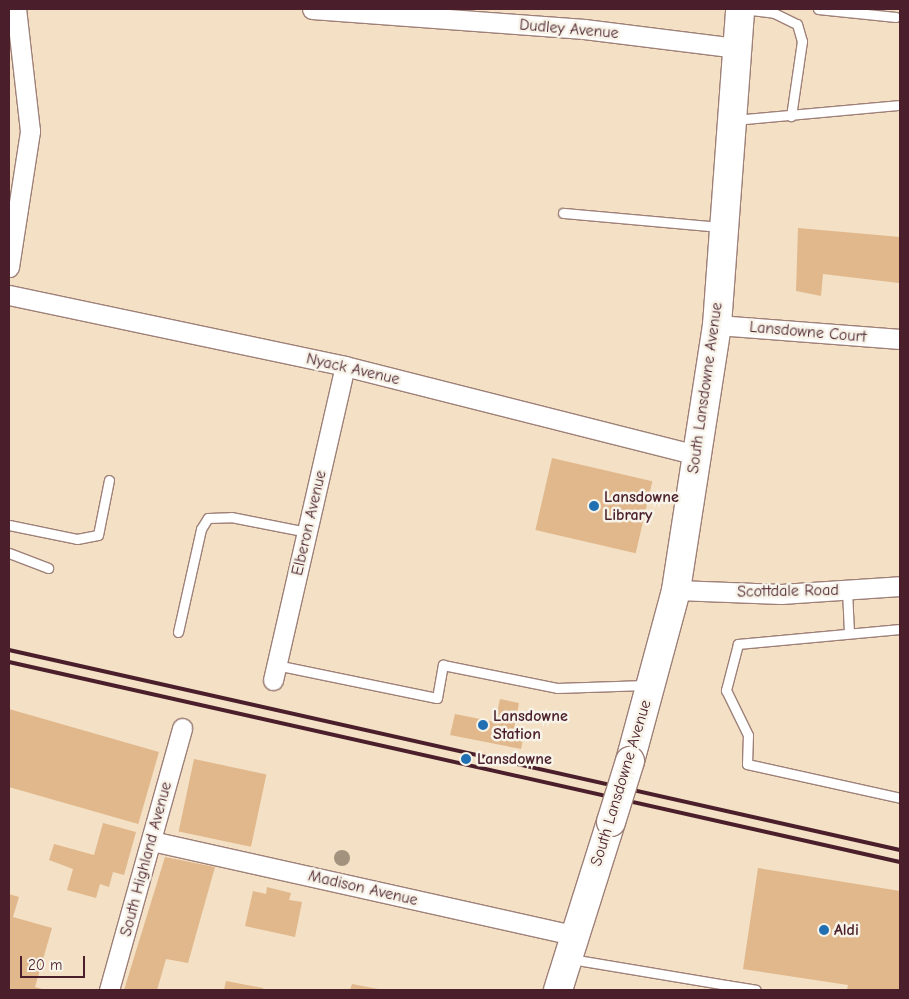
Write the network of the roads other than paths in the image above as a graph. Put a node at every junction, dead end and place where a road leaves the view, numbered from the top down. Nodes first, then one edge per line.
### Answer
1 (16, 9) edge
2 (312, 9) edge
3 (742, 9) edge
4 (818, 9) edge
5 (896, 16) dead end
6 (736, 48) junction
7 (900, 105) edge
8 (791, 116) junction
9 (731, 120) junction
10 (563, 213) dead end
11 (724, 227) junction
12 (9, 267) edge
13 (9, 295) edge
14 (717, 325) junction
15 (900, 336) edge
16 (345, 366) junction
17 (696, 455) junction
18 (109, 480) dead end
19 (9, 524) edge
20 (307, 532) junction
21 (9, 553) edge
22 (48, 568) dead end
23 (900, 586) edge
24 (676, 590) junction
25 (847, 590) junction
26 (900, 629) edge
27 (178, 632) dead end
28 (849, 632) junction
29 (275, 672) joint
30 (651, 685) junction
31 (182, 728) dead end
32 (900, 798) edge
33 (152, 841) junction
34 (570, 947) junction
35 (726, 987) edge
36 (109, 990) edge
37 (558, 990) edge
38 (756, 990) edge

1 - 12 street
2 - 6 street, Dudley Avenue
3 - 6 main road, South Lansdowne Avenue
3 - 8 lane
4 - 5 lane
6 - 9 main road, South Lansdowne Avenue
7 - 8 lane
8 - 9 lane
9 - 11 main road, South Lansdowne Avenue
10 - 11 lane
11 - 14 main road, South Lansdowne Avenue
13 - 16 street, Nyack Avenue
14 - 15 street, Lansdowne Court
14 - 17 main road, South Lansdowne Avenue
16 - 17 street, Nyack Avenue
16 - 20 street, Elberon Avenue
17 - 24 main road, South Lansdowne Avenue
18 - 19 lane
20 - 27 lane
20 - 29 street, Elberon Avenue
21 - 22 lane
23 - 25 street, Scottdale Road
24 - 25 street, Scottdale Road
24 - 30 main road, South Lansdowne Avenue
25 - 28 lane
26 - 28 lane
28 - 32 lane
29 - 30 lane
30 - 34 main road, South Lansdowne Avenue, bridge
31 - 33 street, South Highland Avenue
33 - 34 street, Madison Avenue
33 - 36 street, South Highland Avenue
34 - 35 lane
34 - 37 main road, South Lansdowne Avenue
35 - 38 lane

